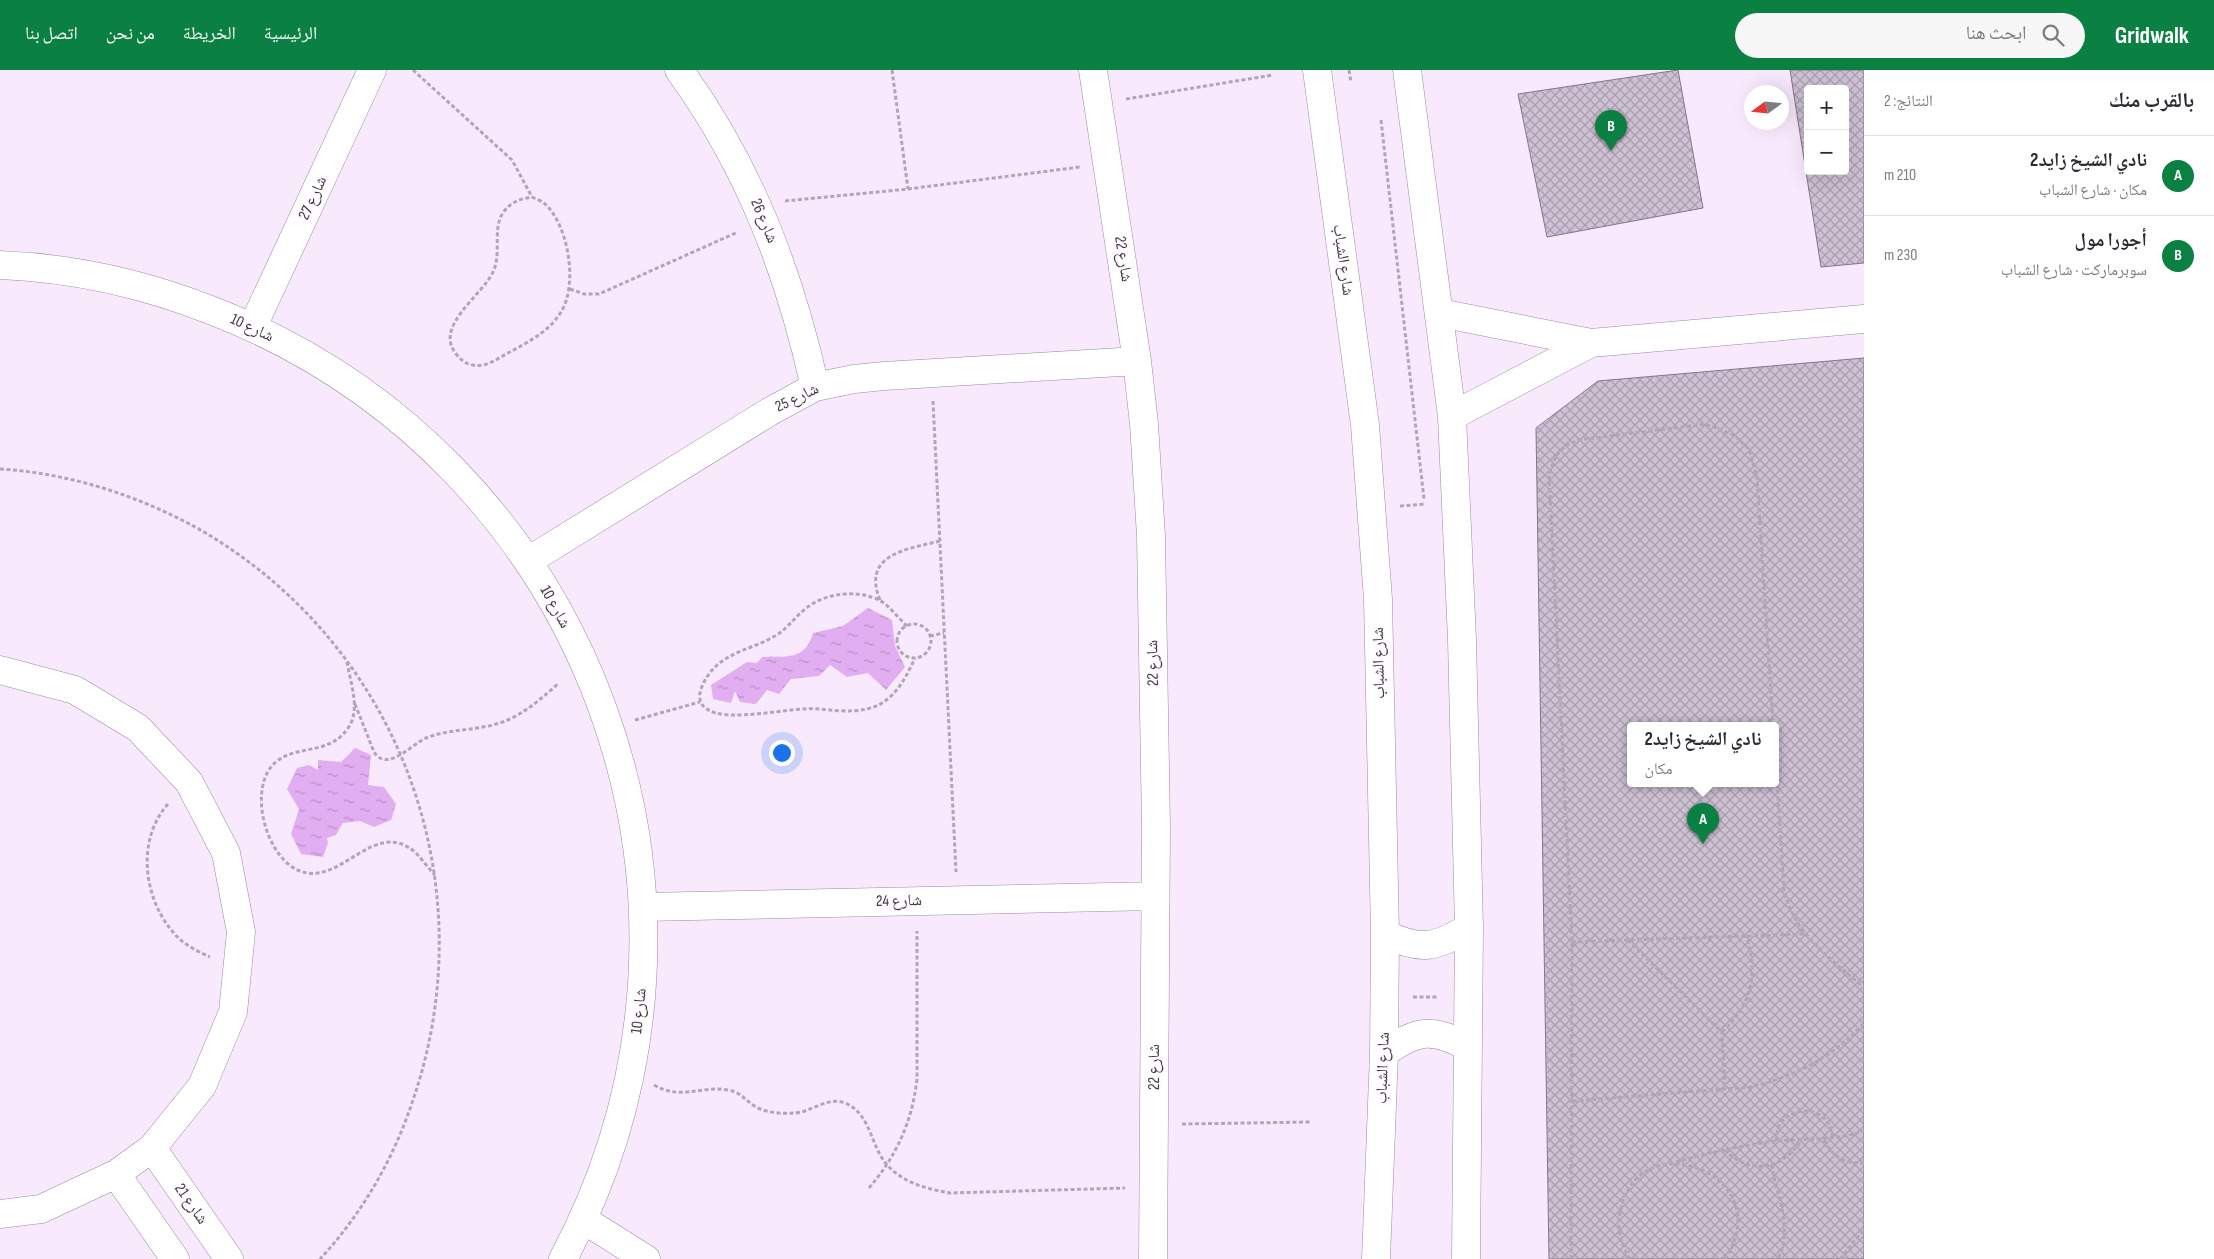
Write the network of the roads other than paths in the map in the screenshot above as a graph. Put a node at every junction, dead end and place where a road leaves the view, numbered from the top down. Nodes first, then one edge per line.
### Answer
1 (372, 70) edge
2 (679, 70) edge
3 (1093, 70) edge
4 (1317, 70) edge
5 (1407, 70) edge
6 (0, 265) edge
7 (1440, 313) junction
8 (1864, 319) edge
9 (253, 326) junction
10 (1591, 344) junction
11 (1137, 361) junction
12 (815, 387) junction
13 (1452, 416) junction
14 (528, 561) junction
15 (0, 670) edge
16 (1155, 896) junction
17 (644, 907) junction
18 (1469, 927) junction
19 (1385, 934) junction
20 (1468, 1047) junction
21 (1384, 1053) junction
22 (152, 1148) junction
23 (116, 1174) junction
24 (0, 1214) edge
25 (584, 1220) junction
26 (175, 1259) edge
27 (229, 1259) edge
28 (563, 1259) edge
29 (646, 1259) edge
30 (1153, 1259) edge
31 (1376, 1259) edge
32 (1466, 1259) edge

1 - 9 street, شارع 27
2 - 12 street, شارع 26
3 - 11 street, شارع 22
4 - 19 street, شارع الشباب
5 - 7 street
6 - 9 street, شارع 10
7 - 10 street
7 - 13 street
8 - 10 street
9 - 14 street, شارع 10
10 - 13 street
11 - 12 street, شارع 25
11 - 16 street, شارع 22
12 - 14 street, شارع 25
13 - 18 street
14 - 17 street, شارع 10
15 - 22 street
16 - 17 street, شارع 24
16 - 30 street, شارع 22
17 - 25 street, شارع 10
18 - 19 street
18 - 20 street
19 - 21 street, شارع الشباب
20 - 21 street
20 - 32 street
21 - 31 street, شارع الشباب
22 - 23 street
22 - 27 street, شارع 21
23 - 24 street
23 - 26 street
25 - 28 street, شارع 10
25 - 29 street

